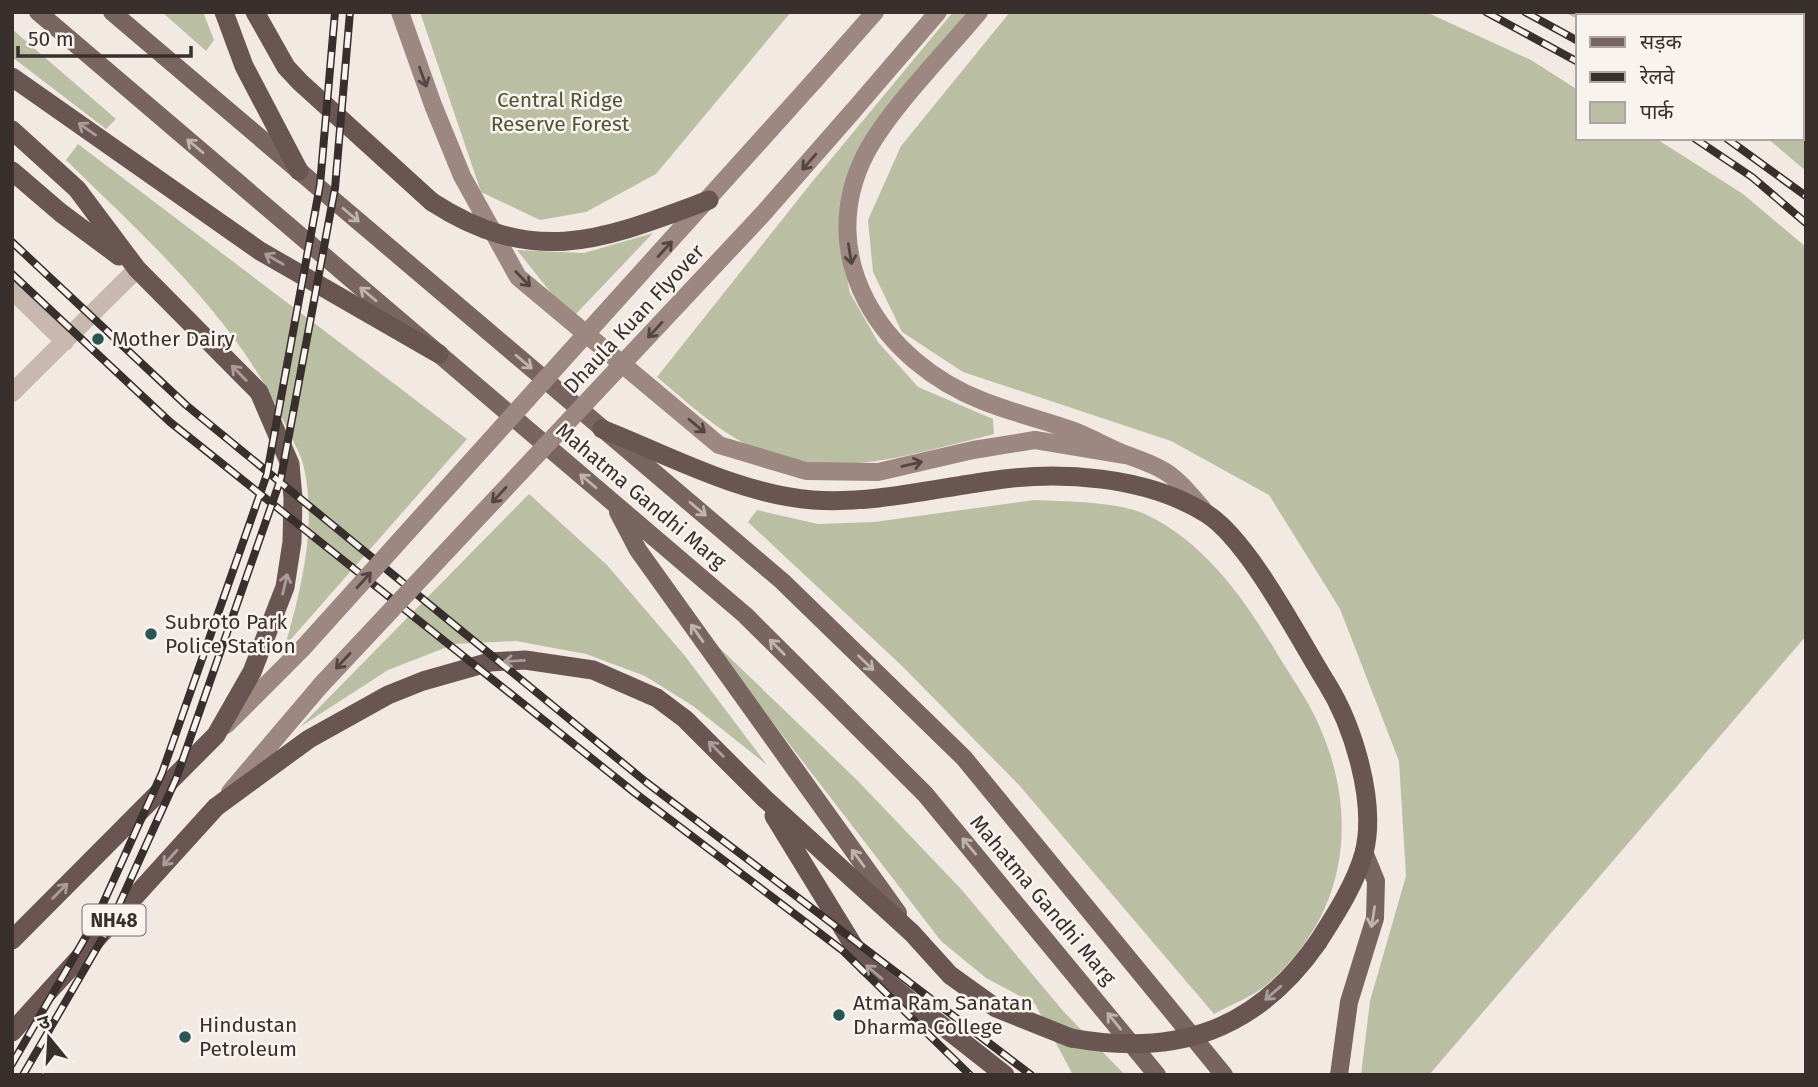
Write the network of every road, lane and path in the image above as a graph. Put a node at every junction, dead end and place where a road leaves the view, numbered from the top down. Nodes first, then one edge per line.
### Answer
1 (38, 12) edge
2 (112, 12) edge
3 (224, 12) edge
4 (400, 12) edge
5 (875, 12) edge
6 (938, 12) edge
7 (979, 12) edge
8 (255, 13) edge
9 (12, 77) edge
10 (12, 130) edge
11 (12, 171) edge
12 (299, 171) junction
13 (709, 200) junction
14 (137, 268) junction
15 (12, 290) edge
16 (65, 342) junction
17 (439, 354) junction
18 (12, 393) edge
19 (602, 429) junction
20 (1125, 455) junction
21 (611, 501) junction
22 (1208, 514) junction
23 (216, 735) junction
24 (764, 798) junction
25 (216, 807) junction
26 (1364, 852) junction
27 (912, 933) junction
28 (12, 940) edge
29 (12, 1032) edge
30 (1005, 1075) edge
31 (1157, 1075) edge
32 (1224, 1075) edge
33 (1339, 1075) edge

17 -> 1 main road, Mahatma Gandhi Marg
2 - 12 main road, Mahatma Gandhi Marg
3 - 12 highway
4 -> 20 main road
5 - 13 main road, Dhaula Kuan Flyover, bridge
6 -> 25 main road, Dhaula Kuan Flyover, bridge
7 -> 20 main road
8 - 13 highway, bridge
17 -> 9 highway
10 - 14 highway
11 - 14 highway
12 -> 19 main road, Mahatma Gandhi Marg
23 -> 13 main road, Dhaula Kuan Flyover, bridge
14 - 16 street
23 -> 14 highway
15 - 16 street
16 - 18 street
21 -> 17 main road, Mahatma Gandhi Marg
19 - 22 highway
19 -> 32 main road, Mahatma Gandhi Marg
20 - 22 main road
27 -> 21 main road
31 -> 21 main road, Mahatma Gandhi Marg
22 - 26 highway
28 -> 23 highway, NH48
24 -> 25 highway
24 - 27 highway
30 -> 24 highway
25 -> 29 highway, NH48
26 -> 27 highway, bridge
26 -> 33 main road

